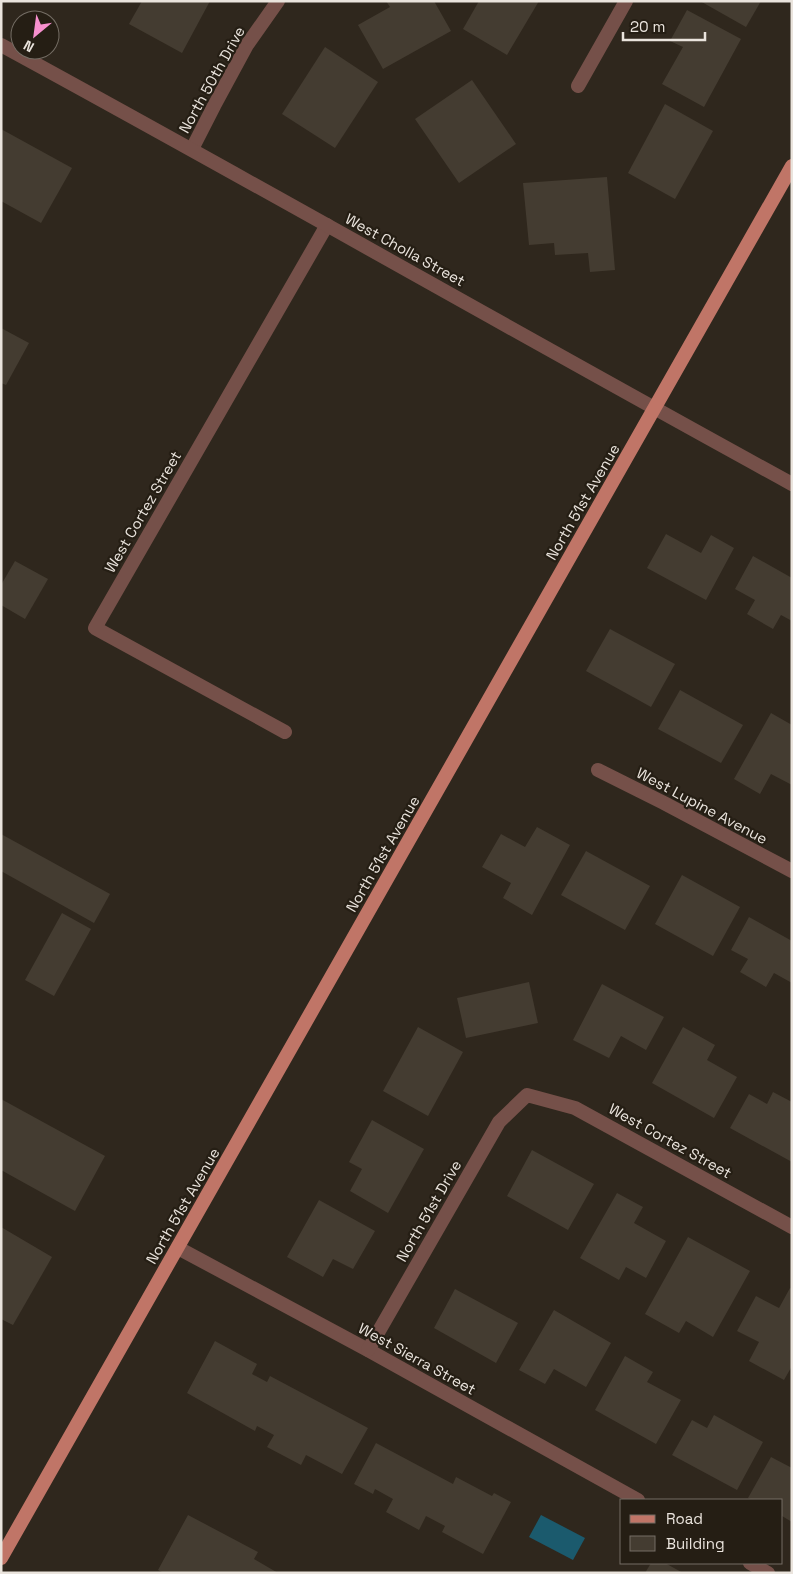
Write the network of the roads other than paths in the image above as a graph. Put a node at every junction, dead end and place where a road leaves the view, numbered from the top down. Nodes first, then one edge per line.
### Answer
1 (278, 1) edge
2 (626, 1) edge
3 (1, 45) edge
4 (578, 86) dead end
5 (192, 149) junction
6 (792, 166) edge
7 (327, 225) junction
8 (654, 408) junction
9 (792, 484) edge
10 (286, 732) dead end
11 (598, 770) dead end
12 (792, 871) edge
13 (527, 1095) joint
14 (792, 1228) edge
15 (178, 1248) junction
16 (368, 1350) junction
17 (636, 1499) edge
18 (1, 1558) edge
19 (752, 1564) edge
20 (768, 1573) edge

1 - 5 street, North 50th Drive
2 - 4 street
3 - 5 street, West Cholla Street
5 - 7 street, West Cholla Street
6 - 8 main road, North 51st Avenue
7 - 8 street, West Cholla Street
7 - 10 street, West Cortez Street
8 - 9 street, West Cholla Street
8 - 15 main road, North 51st Avenue
11 - 12 street, West Lupine Avenue
13 - 14 street, West Cortez Street
13 - 16 street, North 51st Drive
15 - 16 street, West Sierra Street
15 - 18 main road, North 51st Avenue
16 - 17 street, West Sierra Street
19 - 20 street

